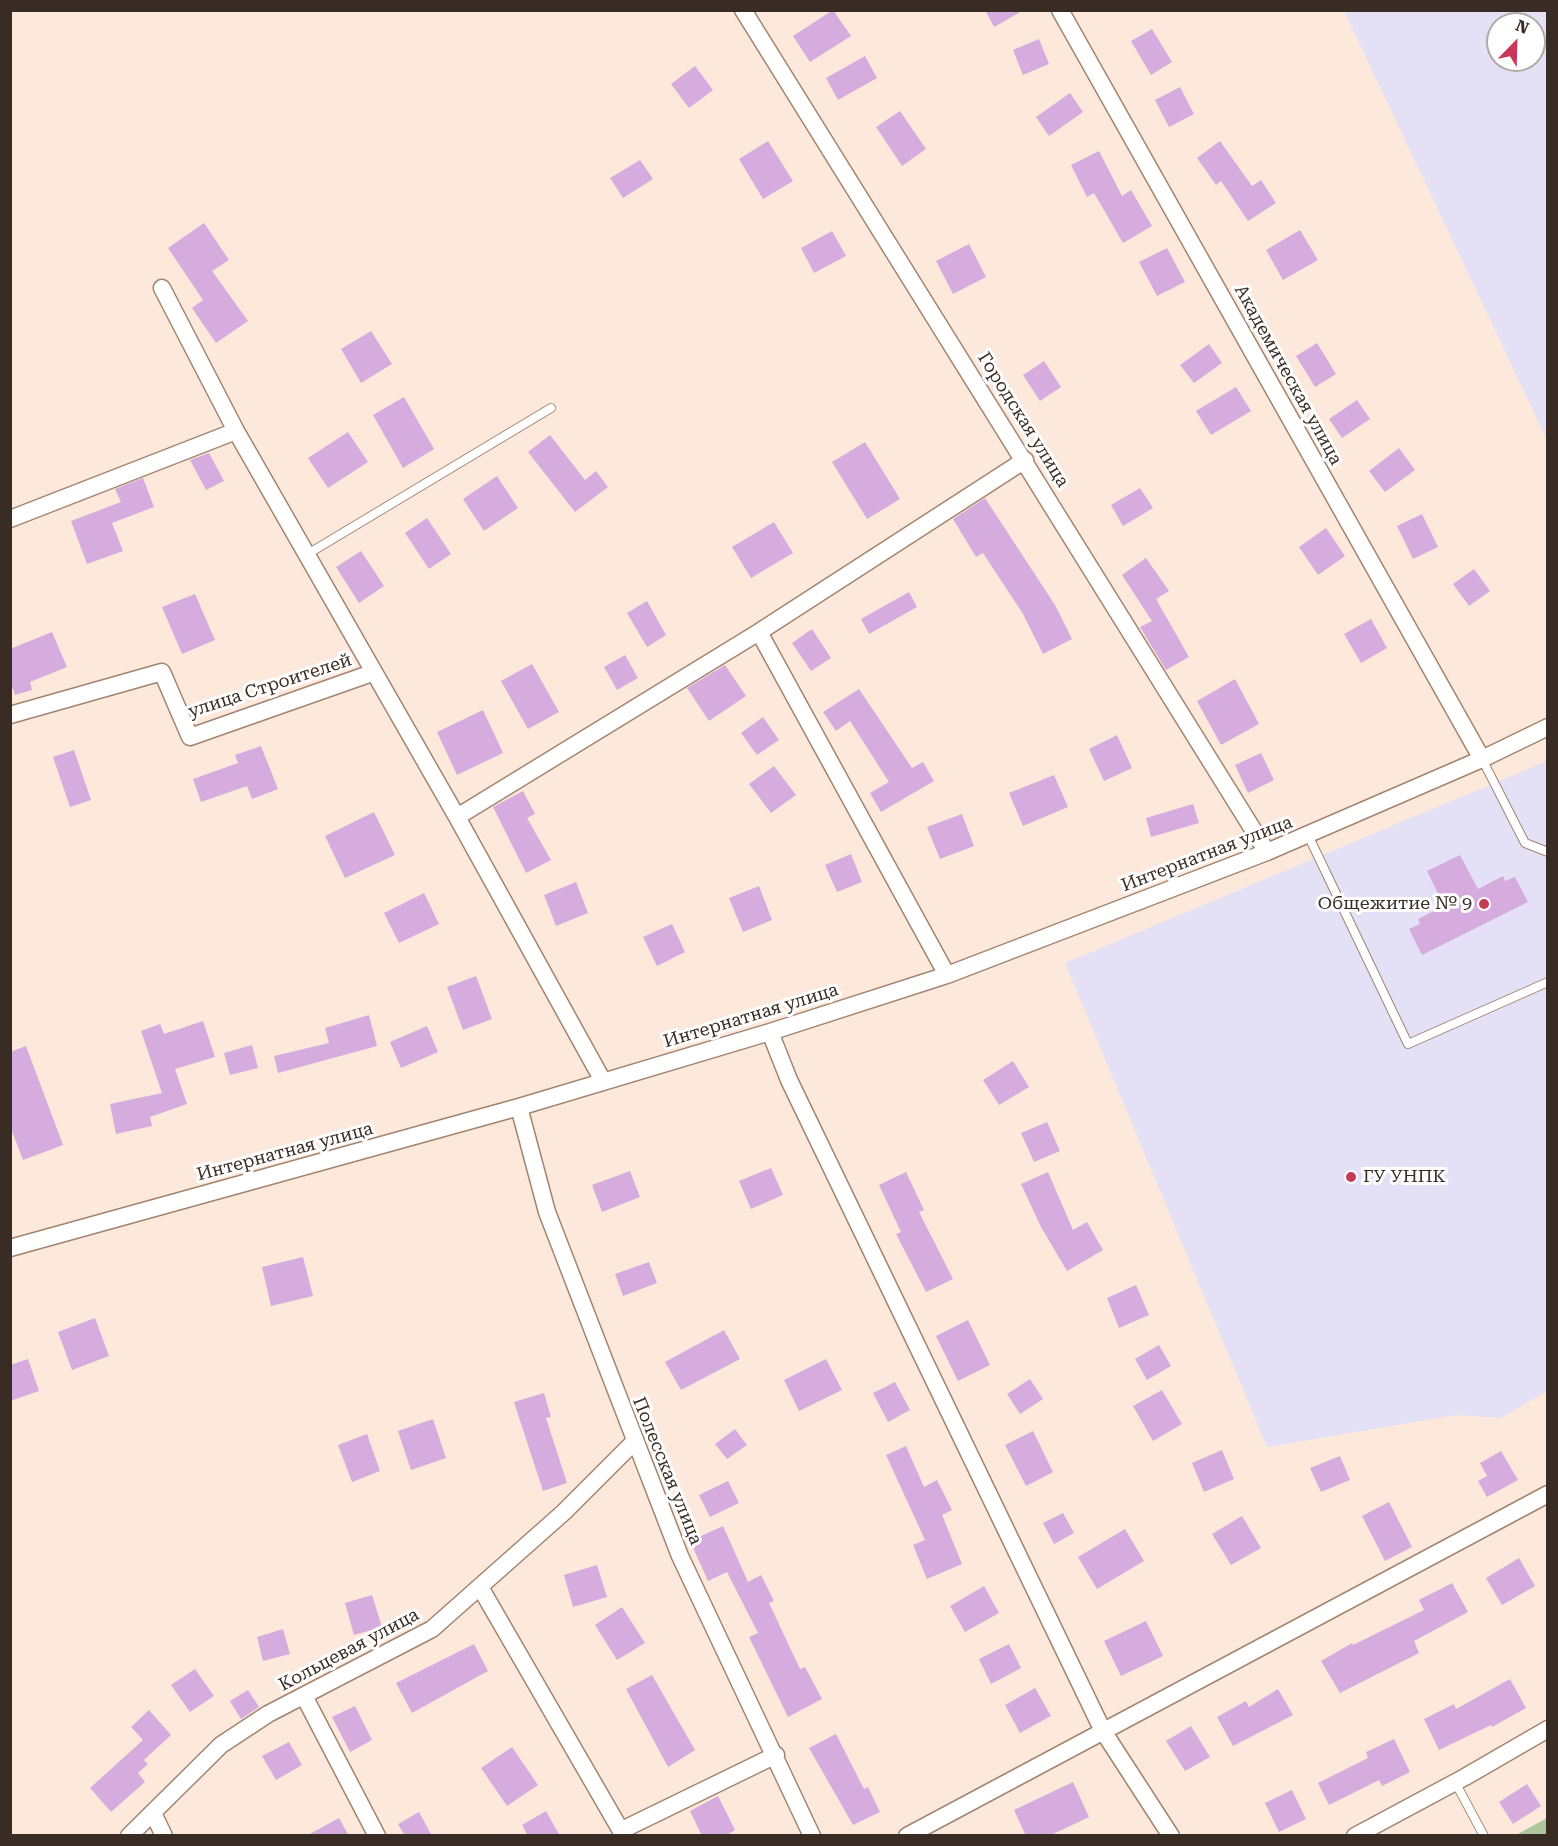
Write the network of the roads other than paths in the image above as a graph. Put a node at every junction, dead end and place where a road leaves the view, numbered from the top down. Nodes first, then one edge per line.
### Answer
1 (743, 10) edge
2 (1060, 10) edge
3 (162, 288) dead end
4 (550, 408) dead end
5 (236, 431) junction
6 (1024, 460) junction
7 (10, 519) edge
8 (305, 555) junction
9 (759, 632) junction
10 (372, 673) junction
11 (10, 715) edge
12 (1548, 727) edge
13 (1482, 759) junction
14 (457, 817) junction
15 (1308, 835) junction
16 (1267, 852) junction
17 (1548, 852) edge
18 (947, 975) junction
19 (1548, 982) edge
20 (770, 1032) junction
21 (603, 1081) junction
22 (519, 1107) junction
23 (10, 1248) edge
24 (634, 1442) junction
25 (1548, 1494) edge
26 (480, 1587) junction
27 (304, 1696) junction
28 (1548, 1729) edge
29 (1103, 1731) junction
30 (776, 1755) junction
31 (1455, 1782) junction
32 (153, 1813) junction
33 (623, 1833) edge
34 (129, 1836) edge
35 (164, 1836) edge
36 (378, 1836) edge
37 (812, 1836) edge
38 (907, 1836) edge
39 (1171, 1836) edge
40 (1355, 1836) edge
41 (1484, 1836) edge

1 - 6 street, Городская улица
2 - 13 street, Академическая улица
3 - 5 street
4 - 8 lane
5 - 7 street
5 - 8 street
6 - 9 street
6 - 16 street, Городская улица
8 - 10 street
9 - 14 street
9 - 18 street
10 - 11 street, улица Строителей
10 - 14 street
12 - 13 street, Интернатная улица
13 - 15 street, Интернатная улица
13 - 17 lane
14 - 21 street
15 - 16 street, Интернатная улица
15 - 19 lane
16 - 18 street, Интернатная улица
18 - 20 street, Интернатная улица
20 - 21 street, Интернатная улица
20 - 29 street
21 - 22 street, Интернатная улица
22 - 23 street, Интернатная улица
22 - 24 street, Полесская улица
24 - 26 street, Кольцевая улица
24 - 30 street, Полесская улица
25 - 29 street
26 - 27 street, Кольцевая улица
26 - 33 street
27 - 32 street, Кольцевая улица
27 - 36 street
28 - 31 street
29 - 38 street
29 - 39 street
30 - 33 street
30 - 37 street, Полесская улица
31 - 40 street
31 - 41 lane
32 - 34 street, Кольцевая улица
32 - 35 street

